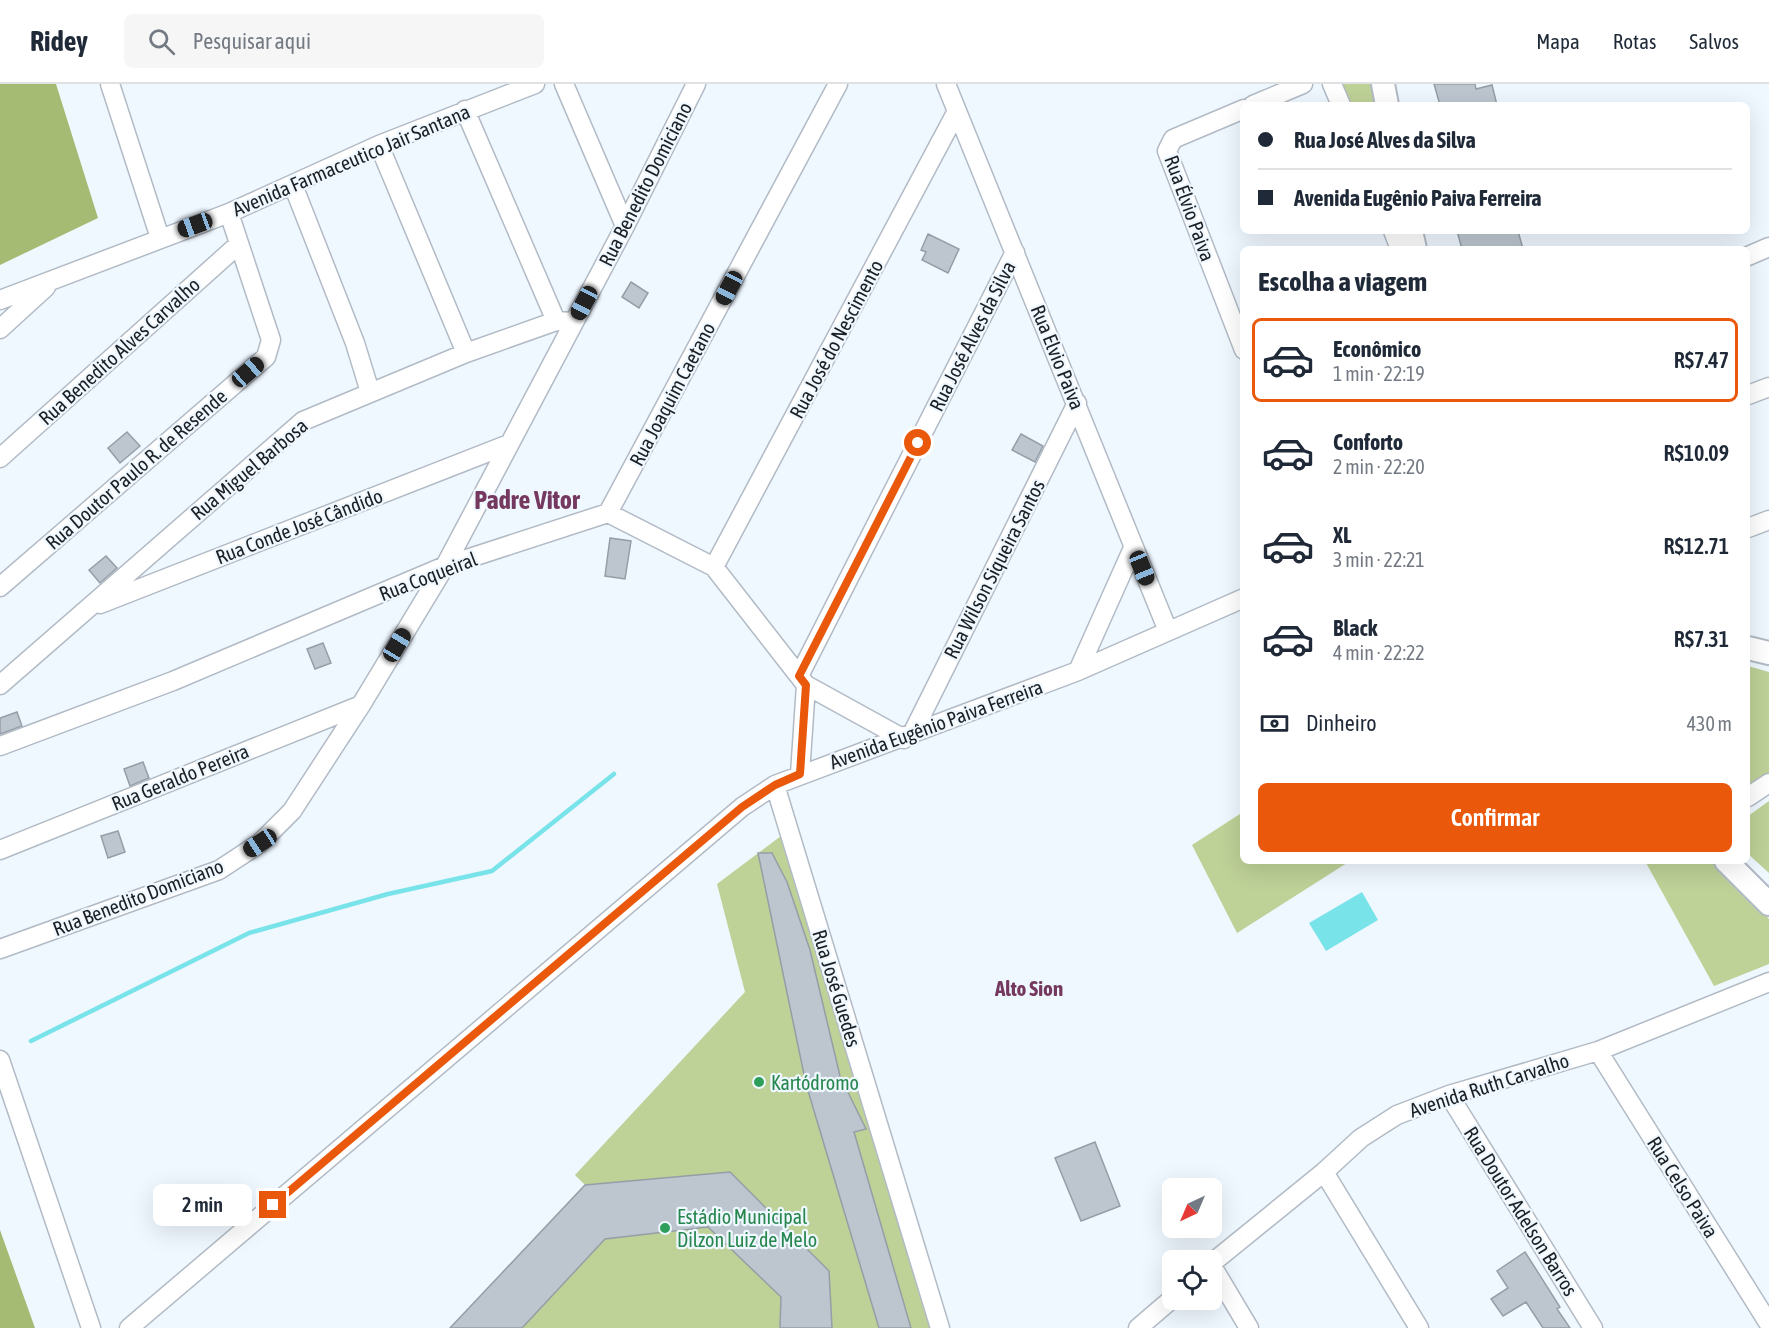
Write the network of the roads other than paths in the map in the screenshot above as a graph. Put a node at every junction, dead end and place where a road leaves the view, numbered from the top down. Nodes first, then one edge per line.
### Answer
1 (110, 84) edge
2 (535, 84) edge
3 (564, 84) edge
4 (696, 84) edge
5 (838, 84) edge
6 (946, 84) edge
7 (1303, 84) edge
8 (1332, 84) edge
9 (1383, 84) edge
10 (1260, 102) edge
11 (1340, 102) edge
12 (1386, 102) edge
13 (465, 110) junction
14 (957, 111) junction
15 (1240, 111) edge
16 (379, 145) junction
17 (293, 185) junction
18 (229, 213) junction
19 (625, 226) junction
20 (160, 238) junction
21 (239, 244) junction
22 (1769, 247) edge
23 (1015, 252) junction
24 (1750, 255) edge
25 (54, 279) junction
26 (0, 300) edge
27 (565, 321) junction
28 (0, 329) edge
29 (1240, 340) edge
30 (466, 353) junction
31 (1769, 387) edge
32 (370, 392) junction
33 (1750, 394) edge
34 (1077, 403) junction
35 (509, 444) junction
36 (0, 458) edge
37 (608, 513) junction
38 (1769, 520) edge
39 (1750, 527) edge
40 (1133, 548) junction
41 (444, 566) junction
42 (714, 567) junction
43 (0, 587) edge
44 (1240, 600) edge
45 (89, 609) junction
46 (1168, 631) junction
47 (1750, 648) edge
48 (1769, 653) edge
49 (1078, 671) junction
50 (802, 681) junction
51 (0, 685) edge
52 (361, 705) junction
53 (908, 737) junction
54 (0, 746) edge
55 (800, 774) junction
56 (1769, 783) edge
57 (775, 785) junction
58 (1750, 795) edge
59 (0, 850) edge
60 (1729, 864) edge
61 (1769, 904) edge
62 (0, 949) edge
63 (1769, 982) edge
64 (1598, 1051) junction
65 (0, 1060) edge
66 (1449, 1095) junction
67 (1324, 1172) junction
68 (1222, 1257) edge
69 (1222, 1282) edge
70 (1162, 1307) edge
71 (1769, 1324) edge
72 (91, 1328) edge
73 (129, 1328) edge
74 (940, 1328) edge
75 (1138, 1328) edge
76 (1249, 1328) edge
77 (1419, 1328) edge
78 (1593, 1328) edge

1 - 20 street
2 - 13 street, Avenida Farmaceutico Jair Santana
3 - 19 street
4 - 19 street, Rua Benedito Domiciano
5 - 37 street, Rua Joaquim Caetano
6 - 14 street, Rua Elvio Paiva
7 - 10 street
8 - 11 street
9 - 12 street
13 - 16 street, Avenida Farmaceutico Jair Santana
13 - 27 street
14 - 23 street, Rua Elvio Paiva
14 - 42 street, Rua José do Nescimento
15 - 29 street, Rua Élvio Paiva
16 - 17 street, Avenida Farmaceutico Jair Santana
16 - 30 street
17 - 18 street, Avenida Farmaceutico Jair Santana
17 - 32 street
18 - 20 street, Avenida Farmaceutico Jair Santana
18 - 21 street, Rua Doutor Paulo R. de Resende
19 - 27 street, Rua Benedito Domiciano
20 - 25 street, Avenida Farmaceutico Jair Santana
21 - 36 street, Rua Benedito Alves Carvalho
21 - 43 street, Rua Doutor Paulo R. de Resende
22 - 24 street
23 - 34 street, Rua Elvio Paiva
23 - 50 street, Rua José Alves da Silva
25 - 26 street, Avenida Farmaceutico Jair Santana
25 - 28 street
27 - 30 street, Rua Miguel Barbosa
27 - 35 street, Rua Benedito Domiciano
30 - 32 street, Rua Miguel Barbosa
31 - 33 street
32 - 45 street, Rua Miguel Barbosa
34 - 40 street, Rua Elvio Paiva
34 - 53 street, Rua Wilson Siqueira Santos
35 - 41 street, Rua Benedito Domiciano
35 - 45 street, Rua Conde José Cândido
37 - 41 street, Rua Coqueiral
37 - 42 street
38 - 39 street
40 - 46 street, Rua Elvio Paiva
40 - 49 street
41 - 52 street, Rua Benedito Domiciano
41 - 54 street, Rua Coqueiral
42 - 50 street
44 - 46 street, Avenida Eugênio Paiva Ferreira
45 - 51 street, Rua Miguel Barbosa
46 - 49 street, Avenida Eugênio Paiva Ferreira
47 - 48 street
49 - 53 street, Avenida Eugênio Paiva Ferreira
50 - 53 street
50 - 55 street
52 - 59 street, Rua Geraldo Pereira
52 - 62 street, Rua Benedito Domiciano
53 - 55 street, Avenida Eugênio Paiva Ferreira
55 - 57 street, Avenida Eugênio Paiva Ferreira
56 - 58 street
57 - 73 street, Avenida Eugênio Paiva Ferreira
57 - 74 street, Rua José Guedes
60 - 61 street
63 - 64 street, Avenida Ruth Carvalho
64 - 66 street, Avenida Ruth Carvalho
64 - 71 street, Rua Celso Paiva
65 - 72 street
66 - 67 street, Avenida Ruth Carvalho
66 - 78 street, Rua Doutor Adelson Barros
67 - 68 street, Avenida Ruth Carvalho
67 - 77 street
69 - 76 street
70 - 75 street

